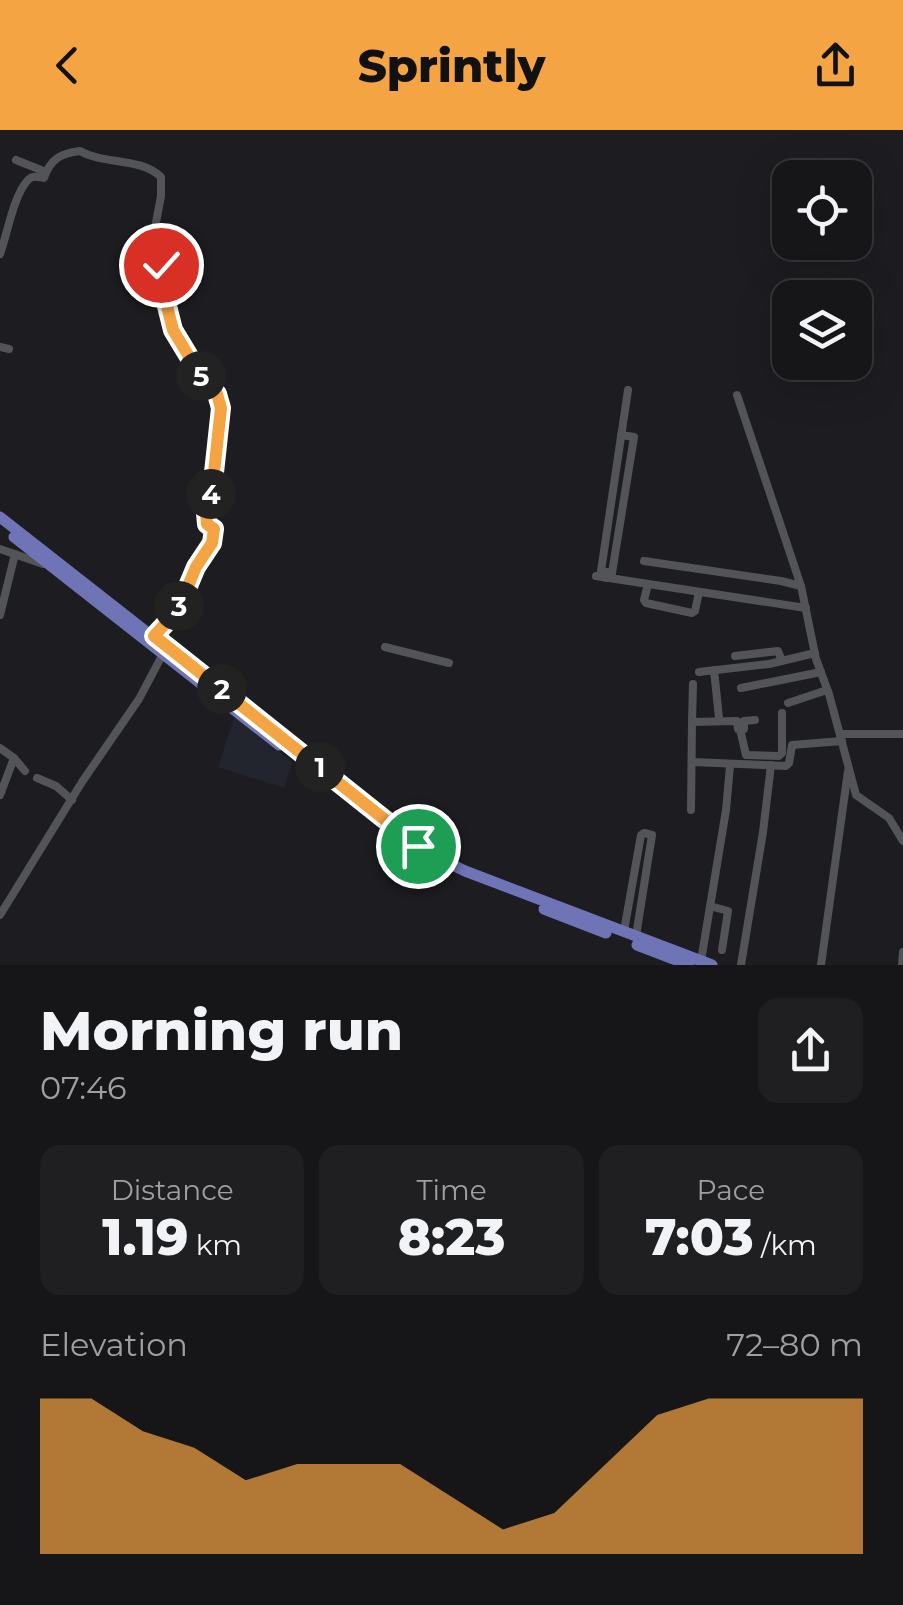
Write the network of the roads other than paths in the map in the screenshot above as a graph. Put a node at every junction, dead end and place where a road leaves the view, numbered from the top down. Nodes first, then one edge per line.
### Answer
1 (16, 160) dead end
2 (46, 172) junction
3 (4, 226) edge
4 (0, 254) edge
5 (628, 390) dead end
6 (737, 396) dead end
7 (0, 516) edge
8 (0, 526) edge
9 (0, 550) edge
10 (14, 554) junction
11 (644, 561) dead end
12 (52, 567) junction
13 (79, 583) junction
14 (648, 584) junction
15 (801, 586) junction
16 (699, 592) junction
17 (806, 608) junction
18 (0, 615) edge
19 (154, 636) junction
20 (385, 647) dead end
21 (165, 650) junction
22 (815, 653) junction
23 (735, 656) dead end
24 (782, 661) junction
25 (449, 663) dead end
26 (714, 670) junction
27 (699, 672) dead end
28 (820, 672) junction
29 (693, 684) dead end
30 (740, 688) dead end
31 (827, 690) junction
32 (788, 703) dead end
33 (782, 713) dead end
34 (719, 718) dead end
35 (755, 720) dead end
36 (692, 722) junction
37 (740, 730) junction
38 (903, 734) edge
39 (841, 738) junction
40 (0, 748) edge
41 (14, 758) junction
42 (692, 762) junction
43 (771, 764) junction
44 (730, 766) dead end
45 (849, 766) junction
46 (25, 772) dead end
47 (36, 778) dead end
48 (0, 795) edge
49 (72, 800) junction
50 (691, 810) dead end
51 (903, 841) edge
52 (710, 906) junction
53 (0, 915) edge
54 (630, 934) junction
55 (722, 950) dead end
56 (903, 952) edge
57 (701, 964) edge
58 (741, 965) edge
59 (821, 965) edge
60 (902, 965) edge

1 - 2 street
2 - 3 street
2 - 19 street
3 - 4 street
5 - 14 street
6 - 15 street
7 - 13 main road
8 - 12 main road
9 - 10 street
10 - 12 street
10 - 18 street
11 - 15 street
12 - 13 main road
13 - 19 main road
13 - 21 main road
14 - 16 street
14 - 16 street
15 - 17 street
16 - 17 street
17 - 22 street
19 - 21 main road
20 - 25 street
21 - 49 street
21 - 54 main road
21 - 57 main road
22 - 24 street
22 - 28 street
23 - 24 street
24 - 26 street
26 - 27 street
26 - 34 street
28 - 30 street
28 - 31 street
29 - 36 street
31 - 32 street
31 - 39 street
33 - 37 street
35 - 37 street
36 - 37 street
36 - 42 street
38 - 39 street
39 - 43 street
39 - 45 street
40 - 41 street
41 - 46 street
41 - 48 street
42 - 43 street
42 - 50 street
43 - 58 street
44 - 52 street
45 - 51 street
45 - 59 street
47 - 49 street
49 - 53 street
52 - 55 street
52 - 57 street
54 - 54 street
54 - 57 main road
56 - 60 street

